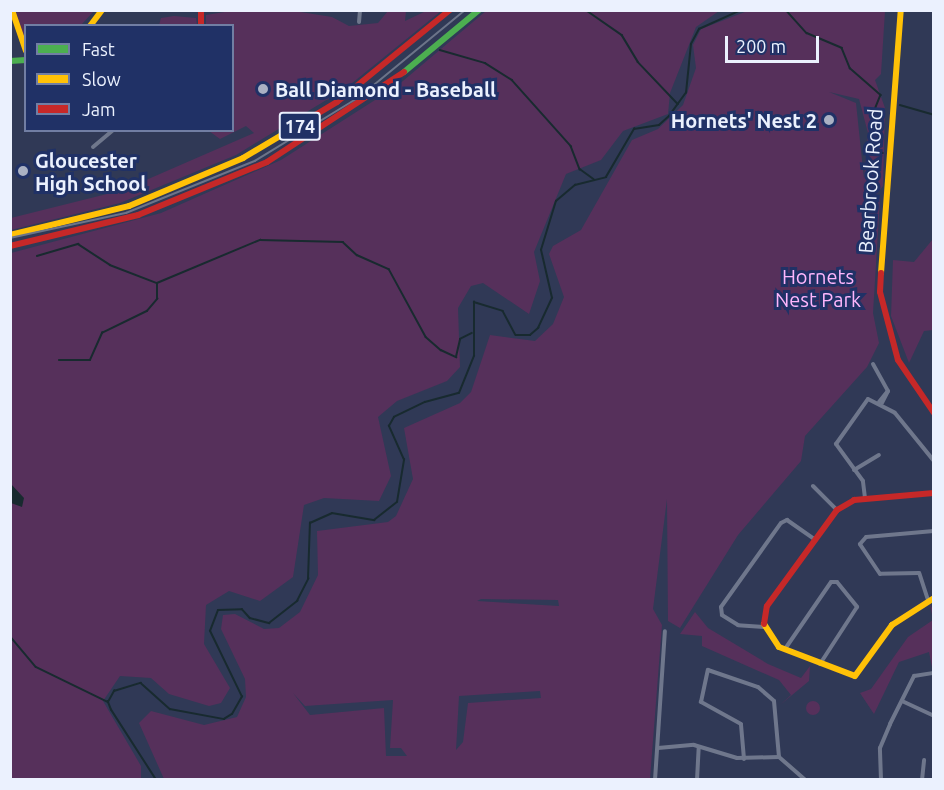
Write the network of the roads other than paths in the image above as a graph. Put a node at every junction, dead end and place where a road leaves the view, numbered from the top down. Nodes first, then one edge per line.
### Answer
1 (12, 10) edge
2 (102, 10) edge
3 (360, 10) edge
4 (450, 10) edge
5 (479, 10) edge
6 (901, 10) edge
7 (359, 22) dead end
8 (92, 24) edge
9 (24, 53) edge
10 (111, 132) edge
11 (93, 147) dead end
12 (10, 235) edge
13 (10, 246) edge
14 (873, 364) dead end
15 (880, 403) junction
16 (933, 413) edge
17 (879, 455) dead end
18 (933, 461) edge
19 (854, 470) junction
20 (813, 486) dead end
21 (933, 493) edge
22 (865, 498) junction
23 (837, 510) junction
24 (933, 531) edge
25 (814, 539) junction
26 (931, 599) edge
27 (765, 627) junction
28 (665, 631) dead end
29 (785, 649) junction
30 (820, 664) junction
31 (933, 673) edge
32 (902, 700) junction
33 (933, 716) edge
34 (699, 747) junction
35 (658, 748) junction
36 (779, 757) junction
37 (744, 759) junction
38 (924, 760) dead end
39 (804, 779) edge
40 (655, 780) edge
41 (697, 780) edge
42 (881, 780) edge
43 (922, 780) edge

1 - 9 main road
2 - 8 main road
3 - 7 street
4 - 12 main road, 174
5 - 13 main road, 174
6 - 16 main road, Bearbrook Road
10 - 11 street
14 - 15 street
15 - 18 street
15 - 19 street
17 - 19 street
19 - 22 street
20 - 23 street
21 - 22 main road
22 - 23 main road
23 - 25 main road
24 - 26 street
25 - 27 main road
25 - 27 street
26 - 30 main road
27 - 29 main road
28 - 35 street
29 - 30 main road
29 - 30 street
31 - 32 street
32 - 33 street
32 - 42 street
34 - 35 street
34 - 37 street
34 - 41 street
35 - 40 street
36 - 37 street
36 - 37 street
36 - 39 street
38 - 43 street

